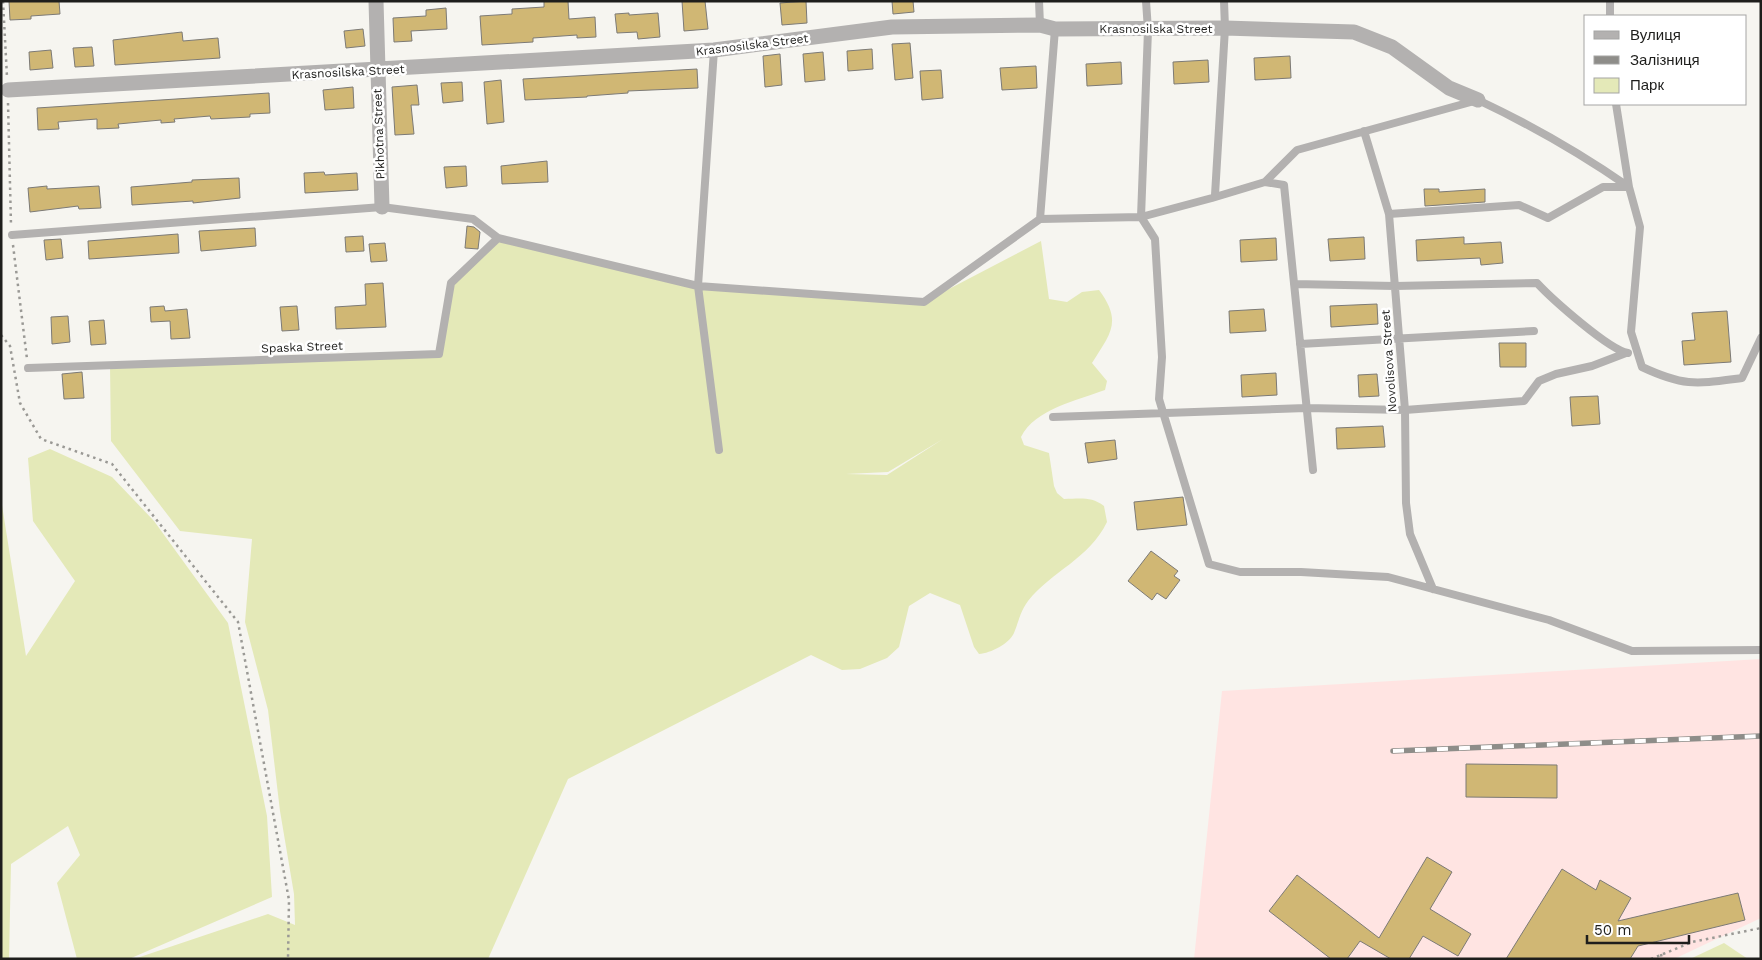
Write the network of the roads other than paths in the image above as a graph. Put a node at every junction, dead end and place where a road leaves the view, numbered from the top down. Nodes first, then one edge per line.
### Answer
1 (376, 1) edge
2 (1039, 1) edge
3 (1146, 1) edge
4 (1224, 1) edge
5 (1610, 1) edge
6 (1610, 15) edge
7 (1047, 27) junction
8 (1226, 28) junction
9 (1148, 30) junction
10 (714, 50) junction
11 (377, 70) junction
12 (8, 90) road end
13 (1478, 100) junction
14 (1616, 105) edge
15 (1364, 131) junction
16 (1265, 182) junction
17 (1629, 187) junction
18 (1215, 195) junction
19 (382, 207) junction
20 (1389, 214) junction
21 (1141, 217) junction
22 (1040, 219) junction
23 (12, 235) road end
24 (498, 238) junction
25 (1294, 284) junction
26 (698, 286) junction
27 (1395, 286) junction
28 (1534, 331) dead end
29 (1761, 338) edge
30 (1399, 339) junction
31 (1300, 344) junction
32 (1637, 350) junction
33 (1626, 353) junction
34 (28, 368) road end
35 (1306, 408) junction
36 (1405, 410) junction
37 (1053, 417) dead end
38 (719, 450) dead end
39 (1312, 470) dead end
40 (1433, 589) junction
41 (1761, 650) edge

1 - 11 street, Pikhotna Street
2 - 7 lane
3 - 9 lane
4 - 8 lane
5 - 6 lane
7 - 9 street, Krasnosilska Street
7 - 10 street, Krasnosilska Street
7 - 22 lane
8 - 9 street, Krasnosilska Street
8 - 13 street, Krasnosilska Street
8 - 18 lane
9 - 21 lane
10 - 11 street, Krasnosilska Street
10 - 26 lane
11 - 12 street, Krasnosilska Street
11 - 19 street, Pikhotna Street
13 - 15 lane
13 - 17 lane
14 - 17 lane
15 - 16 lane
15 - 20 lane, Novolisova Street
16 - 18 lane
16 - 25 lane
17 - 20 lane
17 - 32 lane
18 - 21 lane
19 - 23 lane
19 - 24 lane
20 - 27 lane, Novolisova Street
21 - 22 lane
21 - 40 lane
22 - 26 lane
24 - 26 lane
24 - 34 lane, Spaska Street
25 - 27 lane
25 - 31 lane
26 - 38 lane
27 - 30 lane, Novolisova Street
27 - 33 lane
28 - 30 lane
29 - 32 lane
30 - 31 lane
30 - 36 lane, Novolisova Street
31 - 35 lane
32 - 33 lane
33 - 36 lane
35 - 36 lane
35 - 37 lane
35 - 39 lane
36 - 40 lane, Novolisova Street
40 - 41 lane

